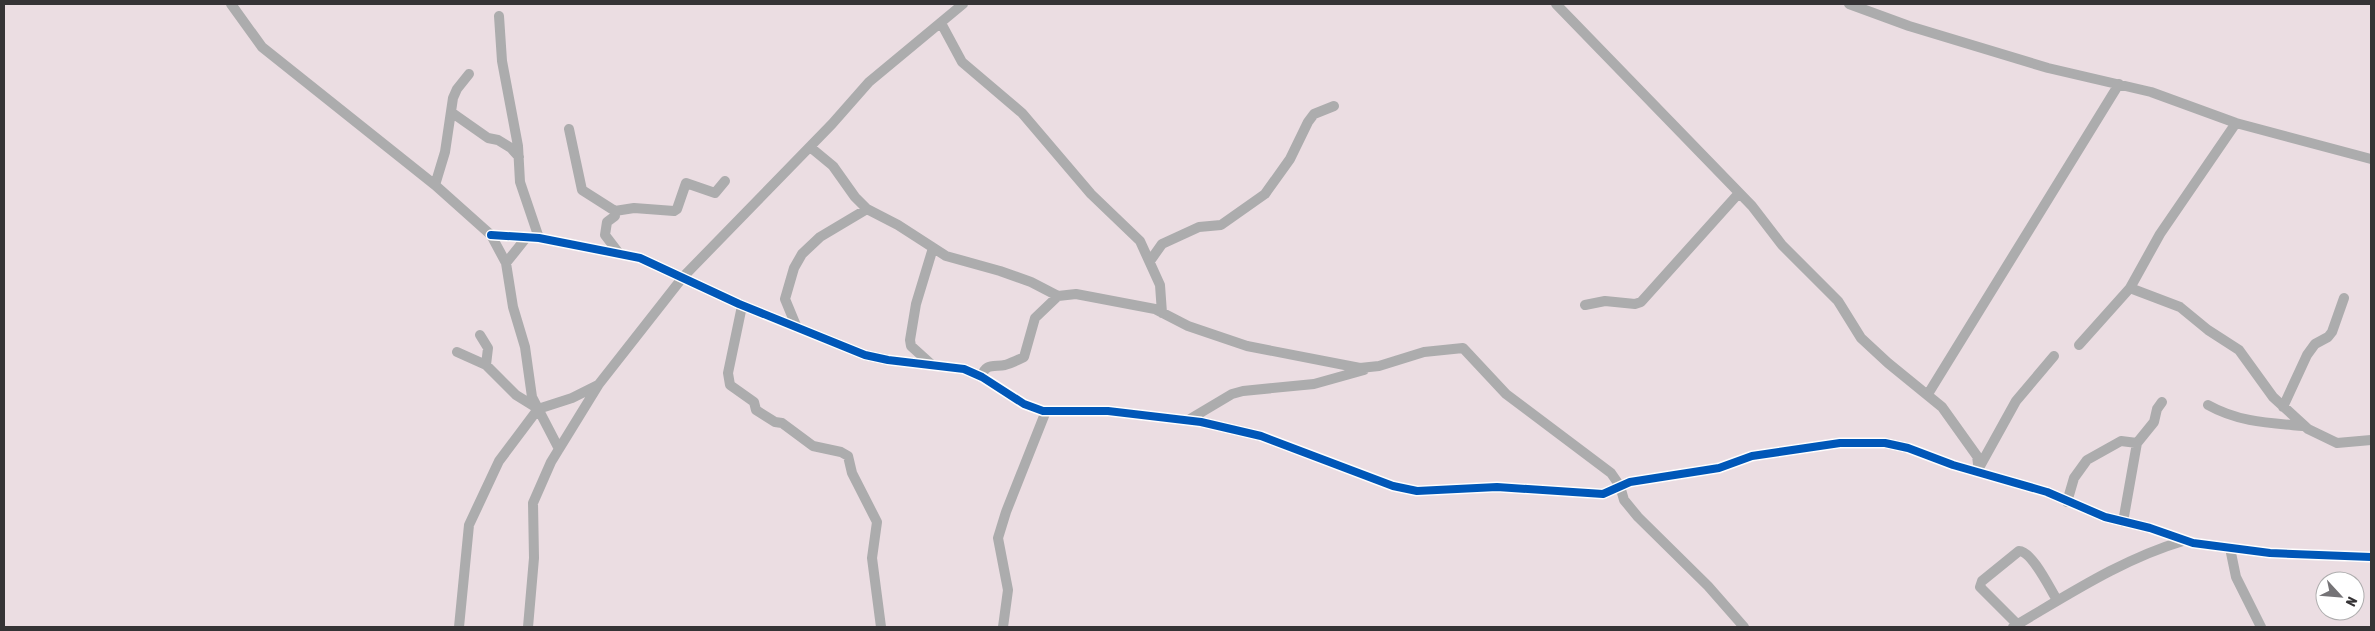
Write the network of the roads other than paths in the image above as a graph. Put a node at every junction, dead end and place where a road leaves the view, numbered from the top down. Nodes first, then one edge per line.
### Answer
1 (231, 4) edge
2 (963, 4) edge
3 (1556, 4) edge
4 (1849, 4) edge
5 (499, 16) dead end
6 (941, 23) junction
7 (469, 74) dead end
8 (2119, 84) junction
9 (1334, 106) dead end
10 (451, 112) junction
11 (2236, 123) junction
12 (569, 129) dead end
13 (810, 147) junction
14 (519, 157) junction
15 (2371, 159) edge
16 (725, 181) dead end
17 (435, 185) junction
18 (1739, 194) junction
19 (868, 209) junction
20 (615, 211) junction
21 (491, 235) junction
22 (526, 238) junction
23 (539, 238) junction
24 (933, 248) junction
25 (619, 253) junction
26 (1150, 261) junction
27 (506, 263) junction
28 (683, 277) junction
29 (2130, 288) junction
30 (1058, 296) junction
31 (2344, 298) dead end
32 (1584, 305) dead end
33 (742, 306) junction
34 (1162, 313) junction
35 (797, 328) junction
36 (480, 335) dead end
37 (2079, 345) dead end
38 (457, 352) dead end
39 (2054, 356) dead end
40 (486, 365) junction
41 (932, 365) junction
42 (1369, 368) junction
43 (982, 377) junction
44 (599, 384) junction
45 (1928, 394) junction
46 (2162, 402) dead end
47 (2208, 405) dead end
48 (2283, 406) junction
49 (538, 409) junction
50 (1046, 411) junction
51 (1190, 419) junction
52 (2303, 426) junction
53 (2371, 440) edge
54 (2137, 443) junction
55 (559, 448) junction
56 (1979, 469) junction
57 (1620, 486) junction
58 (2067, 502) junction
59 (2123, 522) junction
60 (2183, 541) junction
61 (2230, 548) junction
62 (2371, 557) edge
63 (2057, 600) junction
64 (2016, 626) edge
65 (459, 627) edge
66 (528, 627) edge
67 (881, 627) edge
68 (1003, 627) edge
69 (1744, 627) edge
70 (2261, 627) edge

1 - 17 street
2 - 6 street
3 - 18 street
4 - 8 street
5 - 14 street
6 - 13 street
6 - 26 street
7 - 10 street
8 - 11 street
8 - 45 street
9 - 26 street
10 - 14 street
10 - 17 street
11 - 15 street
11 - 29 street
12 - 20 street
13 - 19 street
13 - 28 street
14 - 23 street
16 - 20 street
17 - 21 street
18 - 32 street
18 - 45 street
19 - 24 street
19 - 35 street
20 - 25 street
21 - 22 street
21 - 27 street
22 - 23 street
22 - 27 street
23 - 25 street
24 - 30 street
24 - 41 street
25 - 28 street
26 - 34 street
27 - 49 street
28 - 33 street
28 - 44 street
29 - 37 street
29 - 48 street
30 - 34 street
30 - 43 street
31 - 48 street
33 - 35 street
33 - 67 street
34 - 42 street
35 - 41 street
36 - 40 street
38 - 40 street
39 - 56 street
40 - 49 street
41 - 43 street
42 - 51 street
42 - 57 street
43 - 50 street
44 - 49 street
44 - 55 street
45 - 56 street
46 - 54 street
47 - 52 street
48 - 52 street
49 - 55 street
49 - 65 street
50 - 51 street
50 - 68 street
51 - 57 street
52 - 53 street
54 - 58 street
54 - 59 street
55 - 66 street
56 - 57 street
56 - 58 street
57 - 69 street
58 - 59 street
59 - 60 street
60 - 61 street
60 - 63 street
61 - 62 street
61 - 70 street
63 - 64 street
63 - 64 street

